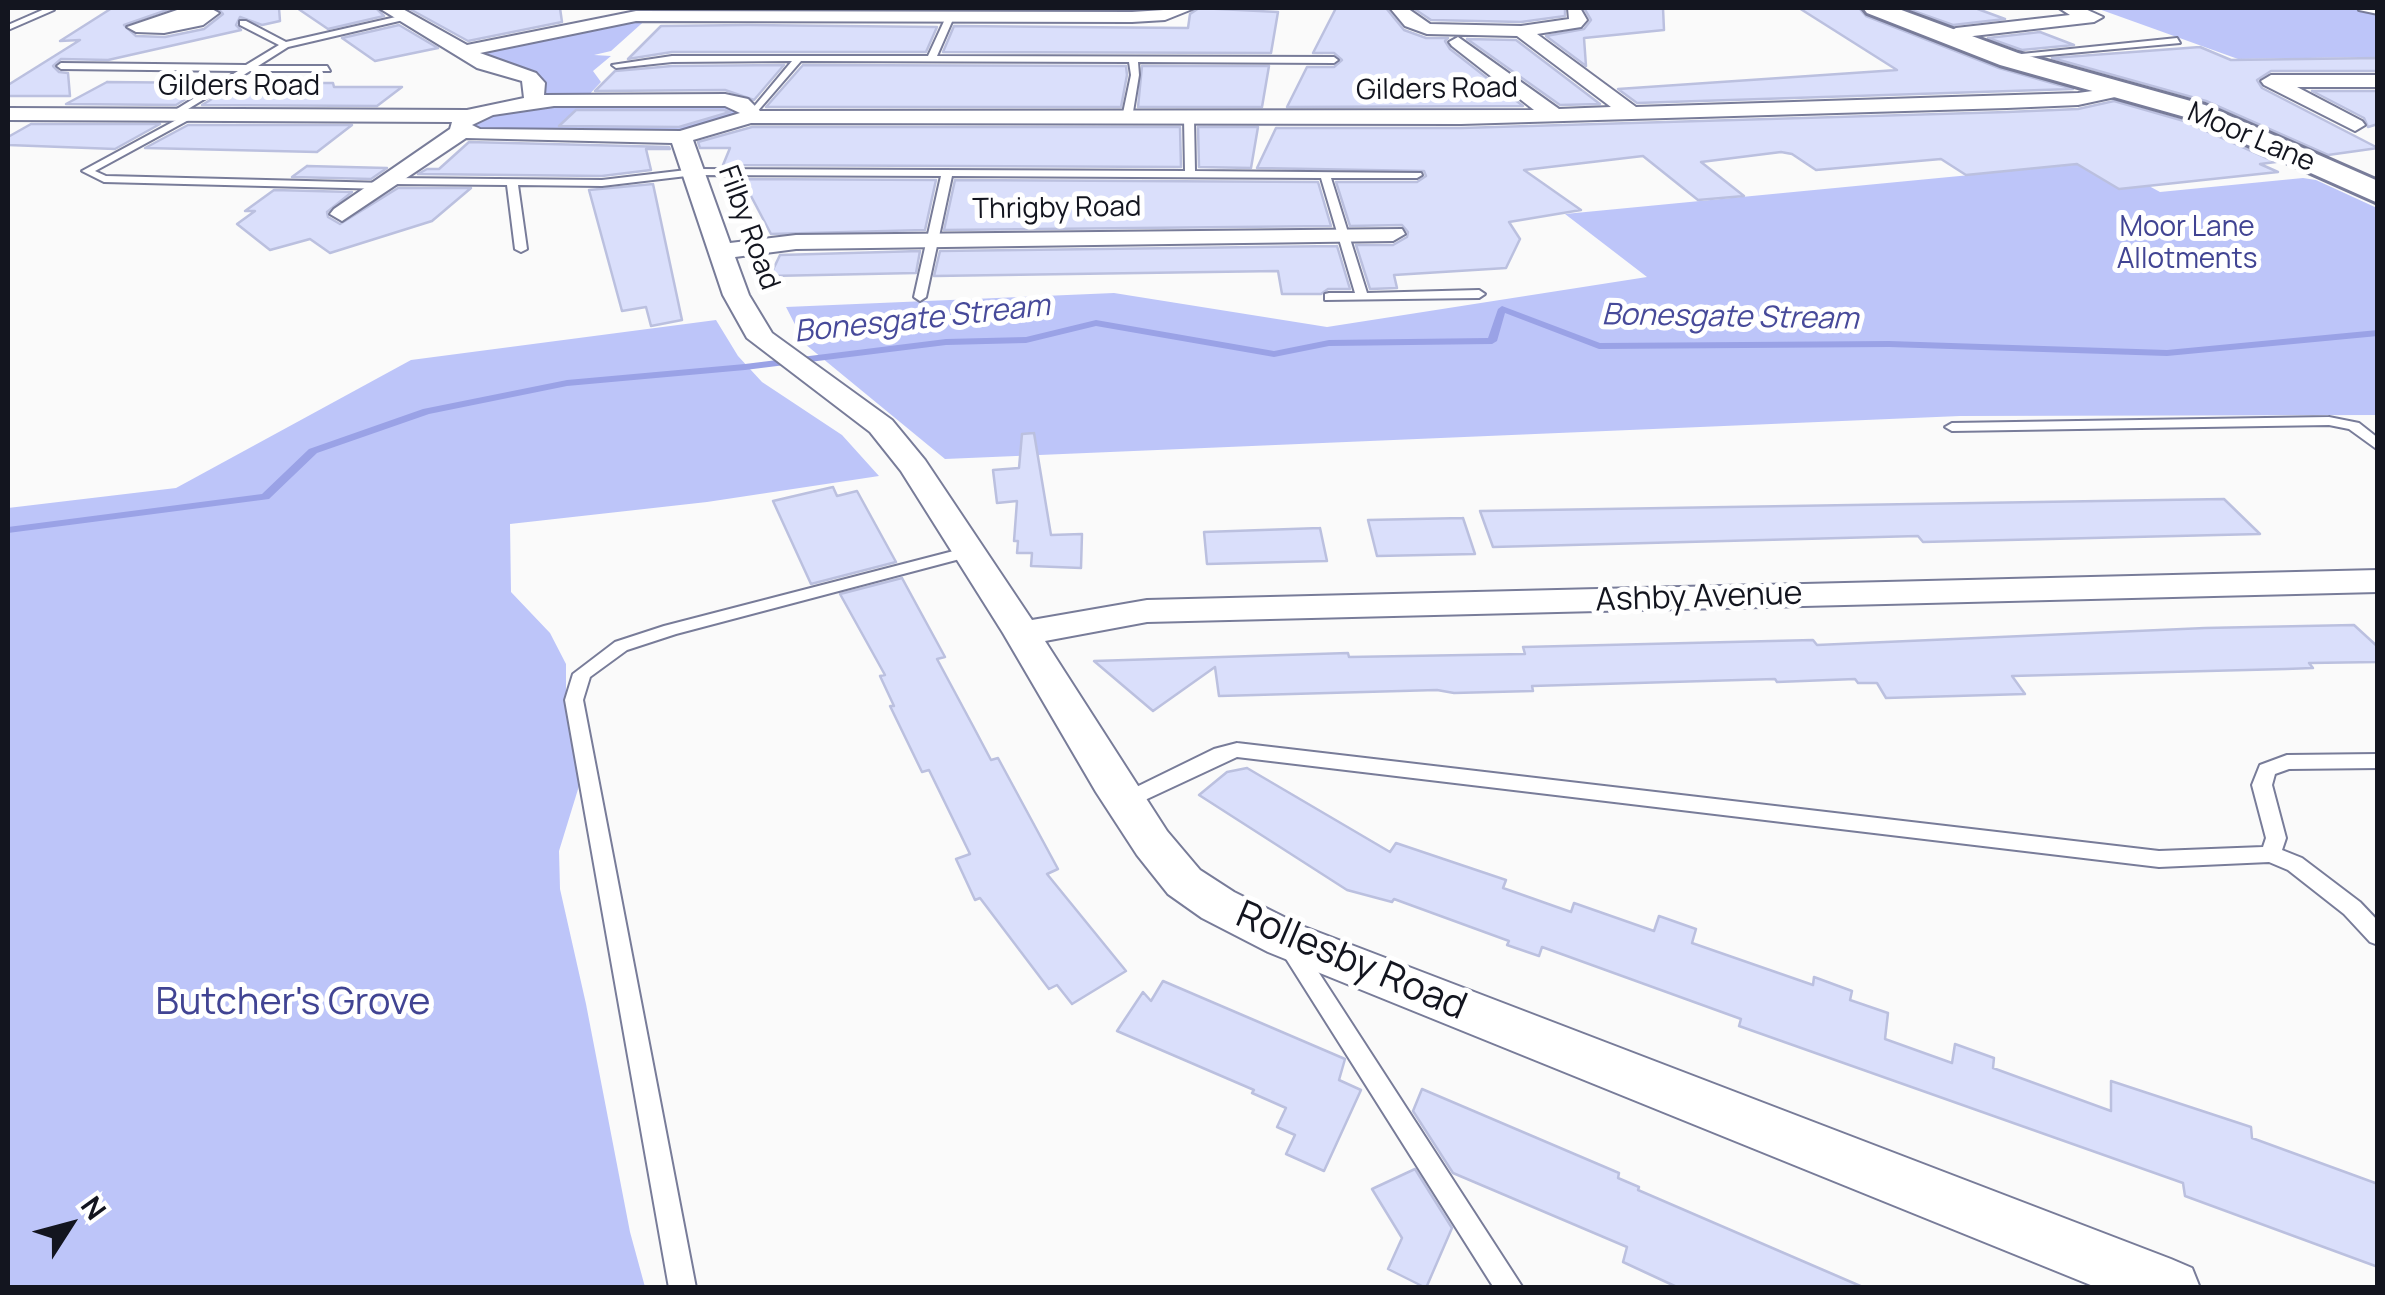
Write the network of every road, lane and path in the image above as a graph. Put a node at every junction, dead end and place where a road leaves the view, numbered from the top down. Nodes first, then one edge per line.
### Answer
1 (1186, 8) edge
2 (1398, 8) edge
3 (1875, 8) edge
4 (1892, 8) edge
5 (2068, 8) edge
6 (2362, 8) edge
7 (50, 10) edge
8 (402, 11) edge
9 (210, 12) dead end
10 (835, 12) edge
11 (1574, 12) dead end
12 (2378, 12) edge
13 (238, 15) edge
14 (950, 17) junction
15 (8, 28) edge
16 (1521, 31) junction
17 (1956, 33) junction
18 (1458, 42) dead end
19 (2177, 42) dead end
20 (285, 44) junction
21 (466, 51) junction
22 (2016, 55) junction
23 (799, 58) junction
24 (930, 59) junction
25 (1133, 59) junction
26 (1334, 60) dead end
27 (616, 65) dead end
28 (61, 66) dead end
29 (251, 67) junction
30 (328, 69) dead end
31 (2378, 81) edge
32 (2122, 90) junction
33 (534, 101) junction
34 (1631, 113) junction
35 (8, 114) edge
36 (183, 114) junction
37 (1555, 116) junction
38 (750, 117) junction
39 (1126, 118) junction
40 (1189, 118) junction
41 (466, 124) junction
42 (2355, 125) dead end
43 (681, 137) junction
44 (695, 172) junction
45 (947, 174) junction
46 (1325, 175) junction
47 (1416, 175) dead end
48 (1190, 176) junction
49 (512, 182) junction
50 (389, 184) junction
51 (2378, 193) edge
52 (342, 214) dead end
53 (1393, 234) dead end
54 (1342, 235) junction
55 (930, 240) junction
56 (521, 249) dead end
57 (724, 251) junction
58 (1479, 294) dead end
59 (1362, 296) junction
60 (920, 297) dead end
61 (1329, 297) dead end
62 (761, 338) joint
63 (1952, 427) dead end
64 (2378, 446) edge
65 (969, 552) junction
66 (2370, 587) edge
67 (1022, 633) junction
68 (2378, 761) edge
69 (1125, 801) junction
70 (2270, 854) junction
71 (2378, 936) edge
72 (1285, 939) junction
73 (683, 1288) edge
74 (1510, 1288) edge
75 (2171, 1288) edge

1 - 14 street
2 - 16 street
3 - 32 street, Moor Lane
4 - 17 street, Moor Lane
5 - 17 street
6 - 12 lane
7 - 15 lane
8 - 20 lane
8 - 21 street
9 - 13 street
10 - 14 street
10 - 21 street
11 - 16 street
13 - 20 lane
14 - 24 lane
16 - 34 street
17 - 22 street, Moor Lane
18 - 37 street
19 - 22 lane
20 - 29 lane
21 - 33 street
22 - 32 street, Moor Lane
23 - 24 lane
23 - 27 lane
23 - 38 lane
24 - 25 lane
25 - 26 lane
25 - 39 lane
28 - 29 lane
29 - 30 lane
29 - 36 lane
31 - 42 street
32 - 34 street, Gilders Road
32 - 51 street, Moor Lane
33 - 38 street, Gilders Road
33 - 41 street, Gilders Road
34 - 37 street, Gilders Road
35 - 36 street, Gilders Road
36 - 41 street, Gilders Road
36 - 50 lane
37 - 40 street, Gilders Road
38 - 39 street, Gilders Road
38 - 43 street, Gilders Road
39 - 40 street, Gilders Road
40 - 48 lane
41 - 43 street, Gilders Road
41 - 50 street
43 - 44 street, Filby Road
44 - 45 lane
44 - 49 lane
44 - 57 street, Filby Road
45 - 48 lane
45 - 55 lane
46 - 47 lane
46 - 48 lane
46 - 54 lane
49 - 50 lane
49 - 56 lane
50 - 52 street
53 - 54 street, Thrigby Road
54 - 55 street, Thrigby Road
54 - 59 lane
55 - 57 street, Thrigby Road
55 - 60 lane
57 - 62 street, Filby Road
58 - 59 lane
59 - 61 lane
62 - 65 street, Rollesby Road
63 - 64 lane
65 - 67 street, Rollesby Road
65 - 73 lane
66 - 67 street, Ashby Avenue
67 - 69 street, Rollesby Road
68 - 70 lane
69 - 70 lane
69 - 72 street, Rollesby Road
70 - 71 lane
72 - 74 lane
72 - 75 street, Rollesby Road

